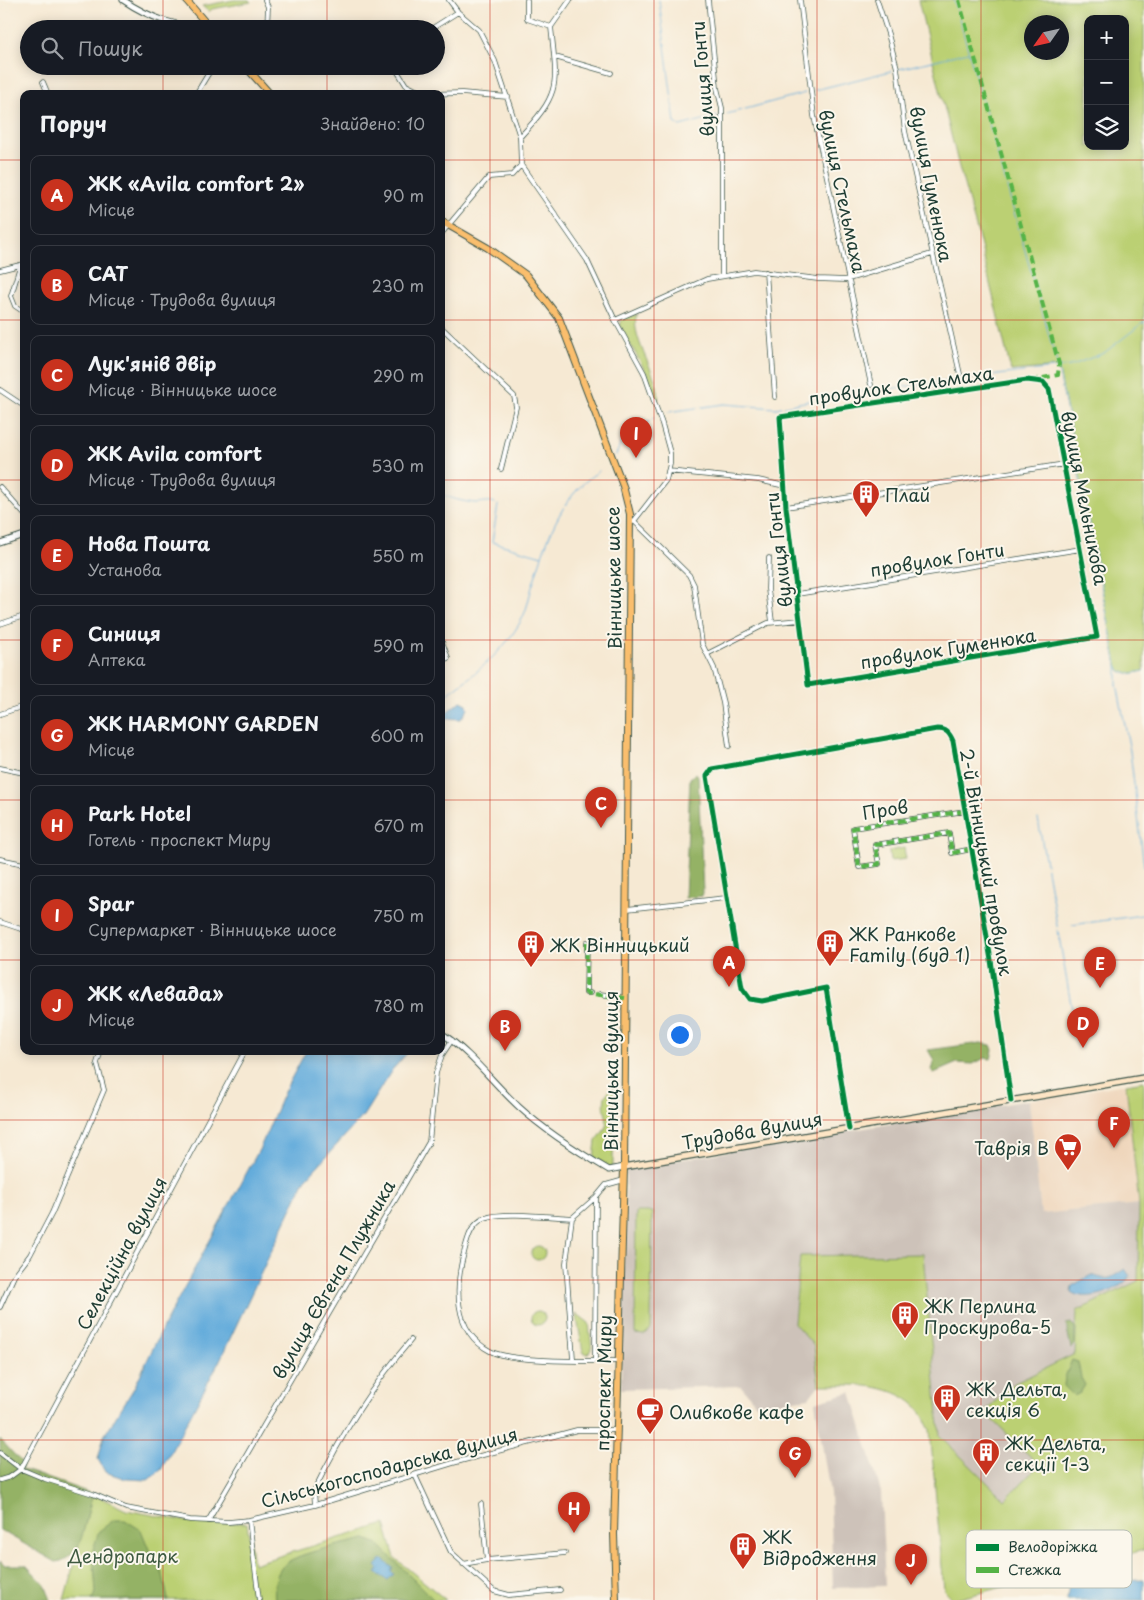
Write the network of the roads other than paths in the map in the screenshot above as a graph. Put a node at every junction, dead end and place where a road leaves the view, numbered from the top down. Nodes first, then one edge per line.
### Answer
1 (123, 0) edge
2 (186, 0) edge
3 (265, 0) edge
4 (449, 0) edge
5 (527, 0) edge
6 (570, 0) edge
7 (708, 0) edge
8 (800, 0) edge
9 (877, 0) edge
10 (458, 12) junction
11 (158, 20) edge
12 (204, 20) edge
13 (267, 20) edge
14 (445, 20) edge
15 (551, 27) junction
16 (555, 57) junction
17 (611, 73) dead end
18 (208, 75) edge
19 (253, 75) edge
20 (400, 75) edge
21 (43, 82) dead end
22 (46, 90) edge
23 (199, 90) edge
24 (266, 90) edge
25 (416, 90) edge
26 (445, 93) edge
27 (508, 98) junction
28 (520, 137) junction
29 (520, 165) junction
30 (445, 223) edge
31 (448, 224) junction
32 (445, 228) edge
33 (932, 254) junction
34 (20, 265) edge
35 (0, 270) edge
36 (20, 271) edge
37 (766, 272) junction
38 (722, 275) junction
39 (847, 279) junction
40 (20, 309) edge
41 (615, 320) junction
42 (445, 331) edge
43 (960, 374) dead end
44 (1027, 380) joint
45 (871, 386) dead end
46 (0, 390) edge
47 (775, 397) dead end
48 (20, 403) edge
49 (780, 417) joint
50 (1065, 464) junction
51 (501, 469) dead end
52 (668, 471) junction
53 (785, 486) junction
54 (0, 487) edge
55 (786, 507) junction
56 (20, 510) edge
57 (632, 521) junction
58 (20, 536) edge
59 (0, 543) edge
60 (1081, 549) junction
61 (769, 558) dead end
62 (797, 594) junction
63 (20, 617) edge
64 (800, 620) junction
65 (772, 622) junction
66 (0, 624) edge
67 (1098, 637) joint
68 (707, 654) junction
69 (807, 680) joint
70 (20, 707) edge
71 (0, 714) edge
72 (729, 746) dead end
73 (0, 768) edge
74 (20, 772) edge
75 (965, 811) junction
76 (972, 849) junction
77 (0, 859) edge
78 (20, 863) edge
79 (726, 898) junction
80 (626, 909) junction
81 (0, 922) edge
82 (20, 929) edge
83 (587, 942) dead end
84 (625, 975) joint
85 (590, 993) dead end
86 (600, 994) tunnel mouth
87 (625, 998) junction
88 (445, 1036) edge
89 (452, 1040) junction
90 (445, 1050) edge
91 (100, 1055) edge
92 (243, 1055) edge
93 (442, 1055) edge
94 (1144, 1078) edge
95 (1011, 1101) junction
96 (849, 1129) junction
97 (624, 1167) junction
98 (624, 1180) junction
99 (597, 1195) junction
100 (572, 1218) junction
101 (0, 1307) edge
102 (410, 1340) dead end
103 (573, 1359) junction
104 (595, 1360) junction
105 (619, 1361) junction
106 (617, 1430) junction
107 (0, 1453) edge
108 (21, 1469) junction
109 (415, 1475) junction
110 (0, 1480) edge
111 (481, 1504) dead end
112 (315, 1505) junction
113 (249, 1520) junction
114 (208, 1521) junction
115 (565, 1553) dead end
116 (487, 1560) junction
117 (463, 1564) junction
118 (560, 1590) dead end
119 (259, 1600) edge
120 (616, 1600) edge

1 - 11 street
2 - 12 main road
3 - 13 street
4 - 10 street
5 - 15 street
6 - 15 street
7 - 38 street, вулиця Гонти
8 - 39 street, вулиця Стельмаха
9 - 33 street, вулиця Гуменюка
10 - 14 street
10 - 27 street
15 - 16 street
16 - 17 street
16 - 28 street
18 - 23 street
19 - 24 main road
20 - 25 street
21 - 22 street
26 - 27 street
27 - 28 street
28 - 29 street
29 - 31 street
29 - 41 street
30 - 31 main road, Вінницьке шосе
31 - 32 street
31 - 57 main road, Вінницьке шосе
33 - 39 street
33 - 43 street, вулиця Гуменюка
34 - 35 street
36 - 40 street
37 - 38 street
37 - 39 street
37 - 47 street
38 - 41 street
39 - 45 street, вулиця Стельмаха
41 - 52 street
42 - 51 street
44 - 49 street, провулок Стельмаха
44 - 50 street, вулиця Мельникова
46 - 48 street
49 - 53 street, вулиця Гонти
50 - 55 street
50 - 60 street, вулиця Мельникова
52 - 53 street
52 - 57 street
53 - 55 street, вулиця Гонти
54 - 56 street
55 - 62 street, вулиця Гонти
57 - 68 street
57 - 80 main road, Вінницьке шосе
58 - 59 street
60 - 62 street, провулок Гонти
60 - 67 street, вулиця Мельникова
61 - 65 street
62 - 64 street, вулиця Гонти
63 - 66 street
64 - 65 street
64 - 69 street, вулиця Гонти
65 - 68 street
67 - 69 street, провулок Гуменюка
68 - 72 street
70 - 71 street
73 - 74 street
75 - 76 street, 2-й Вінницький провулок
75 - 76 street, Пров
75 - 79 street, 2-й Вінницький провулок
76 - 95 street, 2-й Вінницький провулок
77 - 78 street
79 - 80 street
79 - 96 street
80 - 84 main road, Вінницьке шосе
81 - 82 street
83 - 85 street
84 - 87 main road, Вінницька вулиця
86 - 87 street
87 - 97 main road, Вінницька вулиця
88 - 89 street, Трудова вулиця
89 - 90 street, вулиця Євгена Плужника
89 - 97 street, Трудова вулиця
91 - 101 street
92 - 108 street, Селекційна вулиця
93 - 114 street, вулиця Євгена Плужника
94 - 95 main road, Трудова вулиця
95 - 96 main road, Трудова вулиця
96 - 97 main road, Трудова вулиця
97 - 98 main road, проспект Миру
98 - 99 street
98 - 105 main road, проспект Миру
99 - 100 street
99 - 104 street
100 - 103 street
100 - 103 street
102 - 112 street
103 - 104 street
104 - 105 street
105 - 106 main road, проспект Миру
106 - 109 street, Сільськогосподарська вулиця
106 - 120 main road, проспект Миру
107 - 108 street, Сільськогосподарська вулиця
108 - 110 street
108 - 114 street, Сільськогосподарська вулиця
109 - 112 street, Сільськогосподарська вулиця
109 - 117 street
111 - 116 street
112 - 113 street, Сільськогосподарська вулиця
113 - 114 street, Сільськогосподарська вулиця
113 - 119 street
115 - 116 street
116 - 117 street
117 - 118 street

